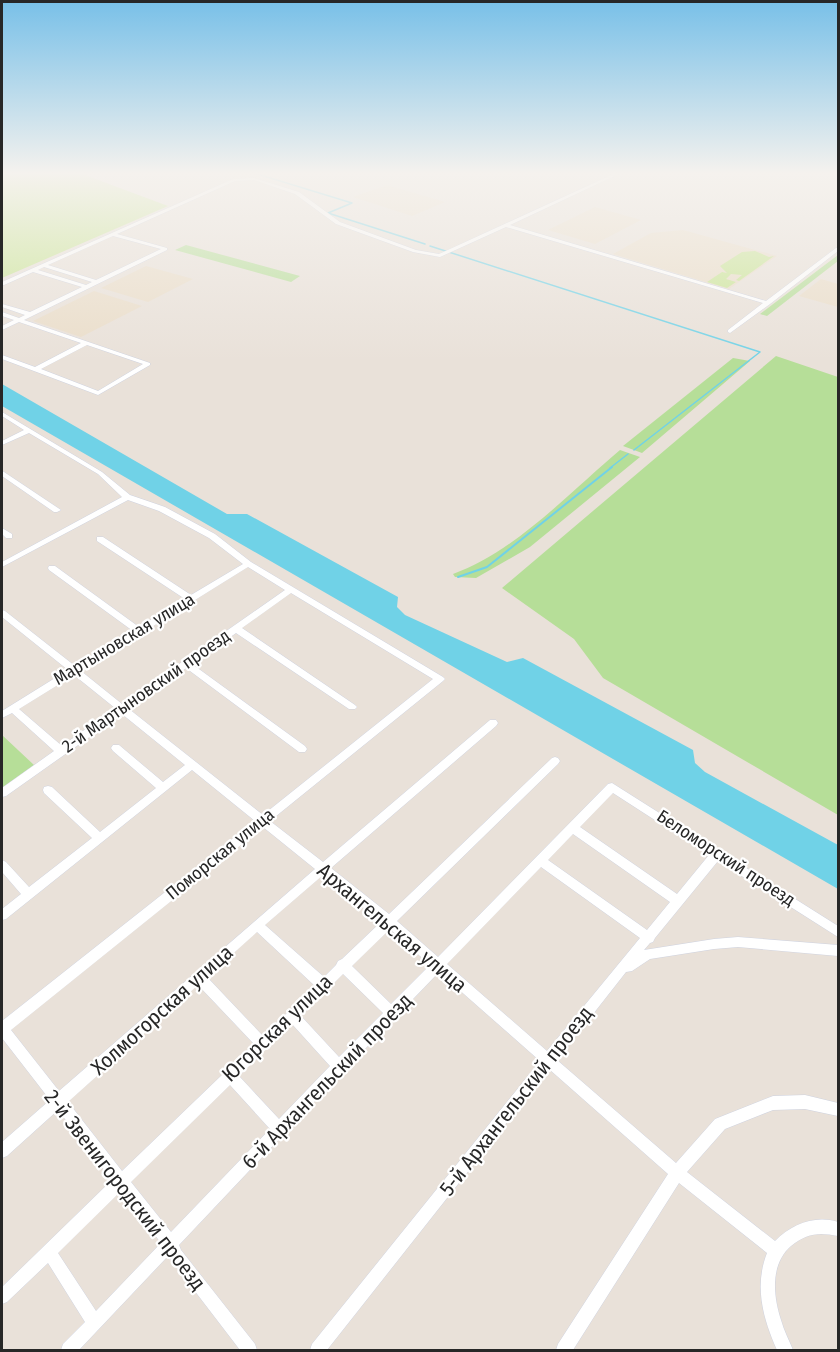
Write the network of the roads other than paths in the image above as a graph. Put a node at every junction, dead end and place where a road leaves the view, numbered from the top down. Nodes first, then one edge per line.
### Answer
1 (110, 235) edge
2 (116, 235) edge
3 (372, 235) edge
4 (485, 235) edge
5 (540, 235) edge
6 (838, 249) edge
7 (43, 265) junction
8 (33, 270) junction
9 (96, 282) junction
10 (2, 284) edge
11 (87, 286) junction
12 (768, 303) junction
13 (2, 305) edge
14 (2, 314) edge
15 (29, 314) junction
16 (18, 320) junction
17 (2, 328) edge
18 (730, 331) dead end
19 (86, 343) junction
20 (2, 357) edge
21 (35, 370) junction
22 (2, 414) edge
23 (28, 431) junction
24 (2, 443) edge
25 (2, 474) edge
26 (127, 497) junction
27 (57, 510) dead end
28 (100, 539) dead end
29 (248, 564) junction
30 (2, 565) edge
31 (52, 568) dead end
32 (290, 590) junction
33 (191, 599) junction
34 (2, 613) edge
35 (235, 628) junction
36 (138, 630) junction
37 (185, 663) junction
38 (74, 670) junction
39 (352, 707) dead end
40 (12, 708) junction
41 (122, 708) junction
42 (2, 715) edge
43 (493, 723) dead end
44 (116, 748) dead end
45 (302, 749) dead end
46 (61, 751) junction
47 (555, 760) dead end
48 (192, 765) junction
49 (612, 787) joint
50 (163, 788) junction
51 (48, 790) dead end
52 (2, 793) edge
53 (262, 821) junction
54 (572, 827) junction
55 (99, 838) junction
56 (717, 854) junction
57 (541, 861) junction
58 (2, 865) edge
59 (324, 869) junction
60 (28, 894) junction
61 (677, 900) junction
62 (2, 915) edge
63 (390, 922) junction
64 (257, 925) junction
65 (838, 932) edge
66 (649, 938) junction
67 (838, 951) edge
68 (342, 965) junction
69 (437, 966) junction
70 (616, 975) junction
71 (199, 978) junction
72 (322, 984) junction
73 (392, 1013) junction
74 (292, 1015) junction
75 (2, 1028) edge
76 (261, 1043) junction
77 (547, 1062) junction
78 (339, 1066) junction
79 (229, 1074) junction
80 (58, 1102) junction
81 (838, 1109) edge
82 (280, 1130) junction
83 (2, 1151) edge
84 (677, 1173) junction
85 (120, 1180) junction
86 (838, 1229) edge
87 (172, 1245) junction
88 (776, 1251) junction
89 (49, 1252) junction
90 (2, 1297) edge
91 (95, 1323) junction
92 (69, 1350) edge
93 (249, 1350) edge
94 (318, 1350) edge
95 (564, 1350) edge
96 (785, 1350) edge

1 - 7 street
2 - 9 street
3 - 4 street
5 - 12 street
6 - 12 street
7 - 8 street
7 - 9 street
8 - 10 street
8 - 11 street
9 - 11 street
11 - 15 street
12 - 18 street
13 - 15 street
14 - 16 street
15 - 16 street
16 - 17 street
16 - 19 street
19 - 21 street
19 - 21 street
20 - 21 street
22 - 23 street
23 - 24 street
23 - 26 street
25 - 27 street
26 - 29 street
26 - 30 street
28 - 33 street
29 - 32 street
29 - 33 street, Мартыновская улица
31 - 36 street
32 - 35 street, 2-й Мартыновский проезд
32 - 53 street, Поморская улица
33 - 36 street, Мартыновская улица
34 - 38 street, Архангельская улица
35 - 37 street, 2-й Мартыновский проезд
35 - 39 street
36 - 38 street, Мартыновская улица
37 - 41 street, 2-й Мартыновский проезд
37 - 45 street
38 - 40 street, Мартыновская улица
38 - 41 street, Архангельская улица
40 - 42 street, Мартыновская улица
40 - 46 street
41 - 46 street, 2-й Мартыновский проезд
41 - 48 street, Архангельская улица
43 - 59 street, Холмогорская улица
44 - 50 street
46 - 52 street, 2-й Мартыновский проезд
47 - 63 street, Югорская улица
48 - 50 street
48 - 53 street, Архангельская улица
49 - 54 street, 6-й Архангельский проезд
49 - 56 street, Беломорский проезд
50 - 55 street
51 - 55 street
53 - 59 street, Архангельская улица
53 - 75 street, Поморская улица
54 - 57 street, 6-й Архангельский проезд
54 - 61 street
55 - 60 street
56 - 61 street, 5-й Архангельский проезд
56 - 65 street, Беломорский проезд
57 - 66 street
57 - 69 street, 6-й Архангельский проезд
58 - 60 street
59 - 63 street, Архангельская улица
59 - 64 street, Холмогорская улица
60 - 62 street
61 - 66 street, 5-й Архангельский проезд
63 - 68 street, Югорская улица
63 - 69 street, Архангельская улица
64 - 71 street, Холмогорская улица
64 - 72 street
66 - 70 street, 5-й Архангельский проезд
67 - 70 street
68 - 72 street, Югорская улица
68 - 73 street
69 - 73 street, 6-й Архангельский проезд
69 - 77 street, Архангельская улица
70 - 77 street, 5-й Архангельский проезд
71 - 76 street
71 - 80 street, Холмогорская улица
72 - 74 street, Югорская улица
73 - 78 street, 6-й Архангельский проезд
74 - 76 street, Югорская улица
74 - 78 street
75 - 80 street, 2-й Звенигородский проезд
76 - 79 street, Югорская улица
77 - 84 street, Архангельская улица
77 - 94 street, 5-й Архангельский проезд
78 - 82 street, 6-й Архангельский проезд
79 - 82 street
79 - 85 street, Югорская улица
80 - 83 street, Холмогорская улица
80 - 85 street, 2-й Звенигородский проезд
81 - 84 street
82 - 87 street, 6-й Архангельский проезд
84 - 88 street, Архангельская улица
84 - 95 street
85 - 87 street, 2-й Звенигородский проезд
85 - 89 street, Югорская улица
86 - 88 street
87 - 91 street, 6-й Архангельский проезд
87 - 93 street, 2-й Звенигородский проезд
88 - 96 street
89 - 90 street, Югорская улица
89 - 91 street
91 - 92 street, 6-й Архангельский проезд

